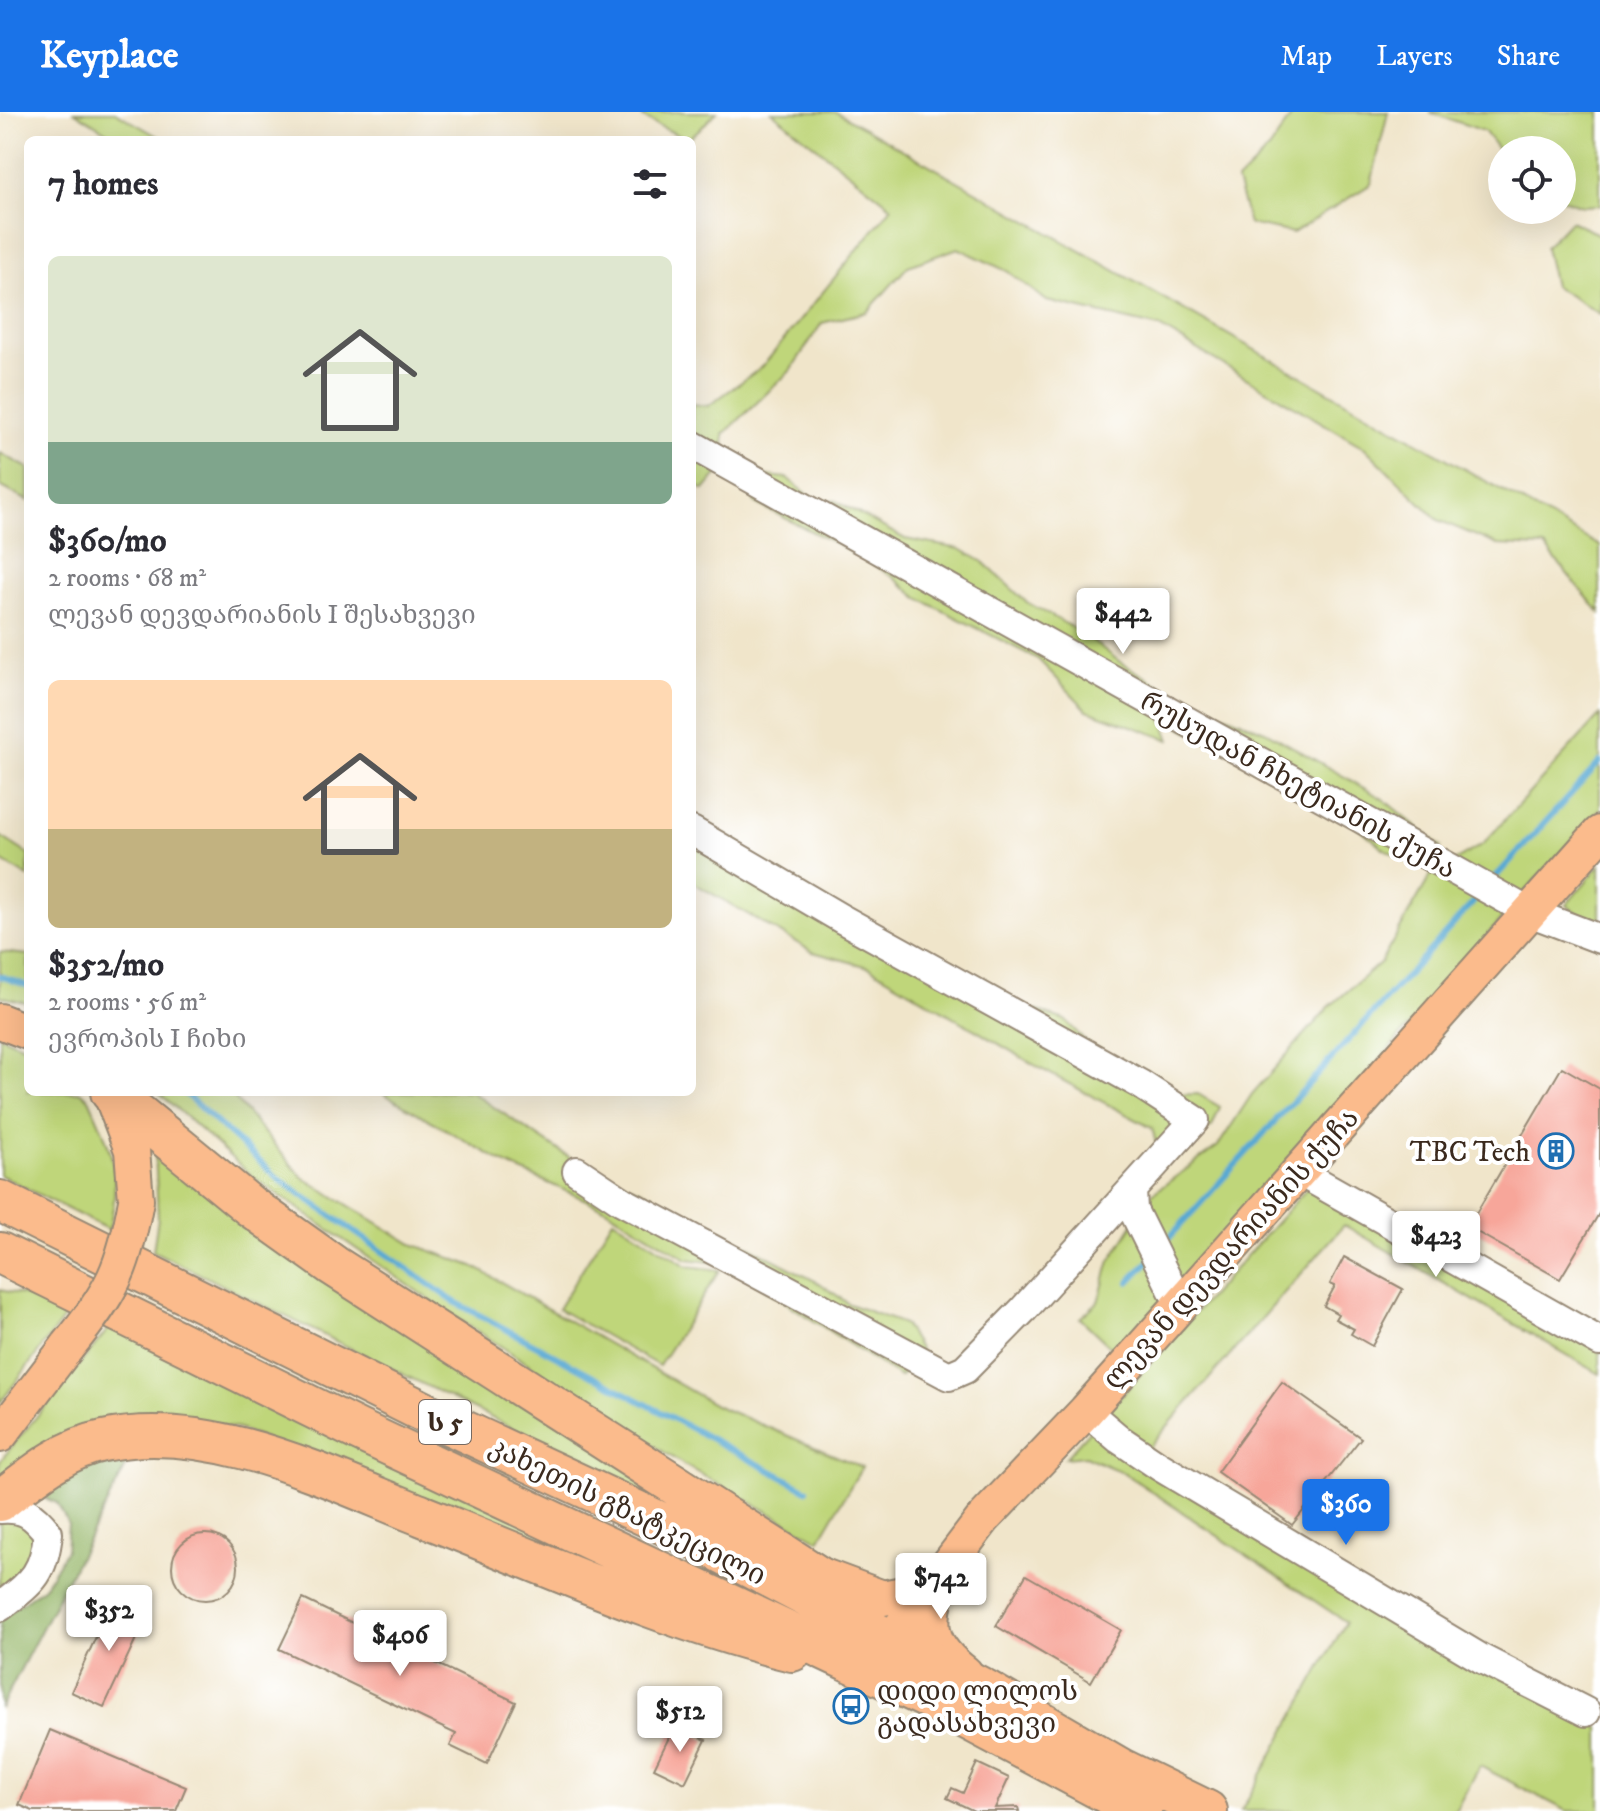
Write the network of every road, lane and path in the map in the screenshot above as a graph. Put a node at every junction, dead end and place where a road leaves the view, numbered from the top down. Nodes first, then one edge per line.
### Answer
1 (696, 447) edge
2 (696, 833) edge
3 (1600, 833) edge
4 (1529, 912) junction
5 (1600, 939) edge
6 (0, 1021) edge
7 (24, 1030) edge
8 (112, 1096) edge
9 (115, 1096) edge
10 (577, 1171) dead end
11 (1298, 1171) junction
12 (1132, 1190) junction
13 (0, 1201) edge
14 (0, 1253) edge
15 (1180, 1305) junction
16 (1600, 1342) edge
17 (1086, 1411) junction
18 (0, 1435) edge
19 (0, 1501) edge
20 (0, 1509) edge
21 (944, 1567) junction
22 (818, 1574) junction
23 (0, 1607) edge
24 (880, 1655) junction
25 (987, 1691) junction
26 (1586, 1712) dead end
27 (1141, 1811) edge
28 (1207, 1811) edge

1 - 4 street, რუსუდან ჩხეტიანის ქუჩა
2 - 12 street
3 - 4 main road, ლევან დევდარიანის ქუჩა
4 - 5 street, რუსუდან ჩხეტიანის ქუჩა
4 - 11 main road, ლევან დევდარიანის ქუჩა
6 - 7 main road
8 - 18 main road, bridge
9 - 22 highway
10 - 12 street
11 - 15 main road, ლევან დევდარიანის ქუჩა
11 - 16 street
12 - 15 street
13 - 24 highway, კახეთის გზატკეცილი / ს 5
14 - 24 highway, კახეთის გზატკეცილი / ს 5
15 - 17 main road, ლევან დევდარიანის ქუჩა
17 - 21 main road, ლევან დევდარიანის ქუჩა
17 - 26 street
19 - 24 highway
20 - 23 street
21 - 22 main road
21 - 24 main road, ლევან დევდარიანის ქუჩა
21 - 25 main road
22 - 24 highway
24 - 25 highway, კახეთის გზატკეცილი / ს 5
24 - 27 highway, კახეთის გზატკეცილი / ს 5
25 - 28 highway, კახეთის გზატკეცილი / ს 5

